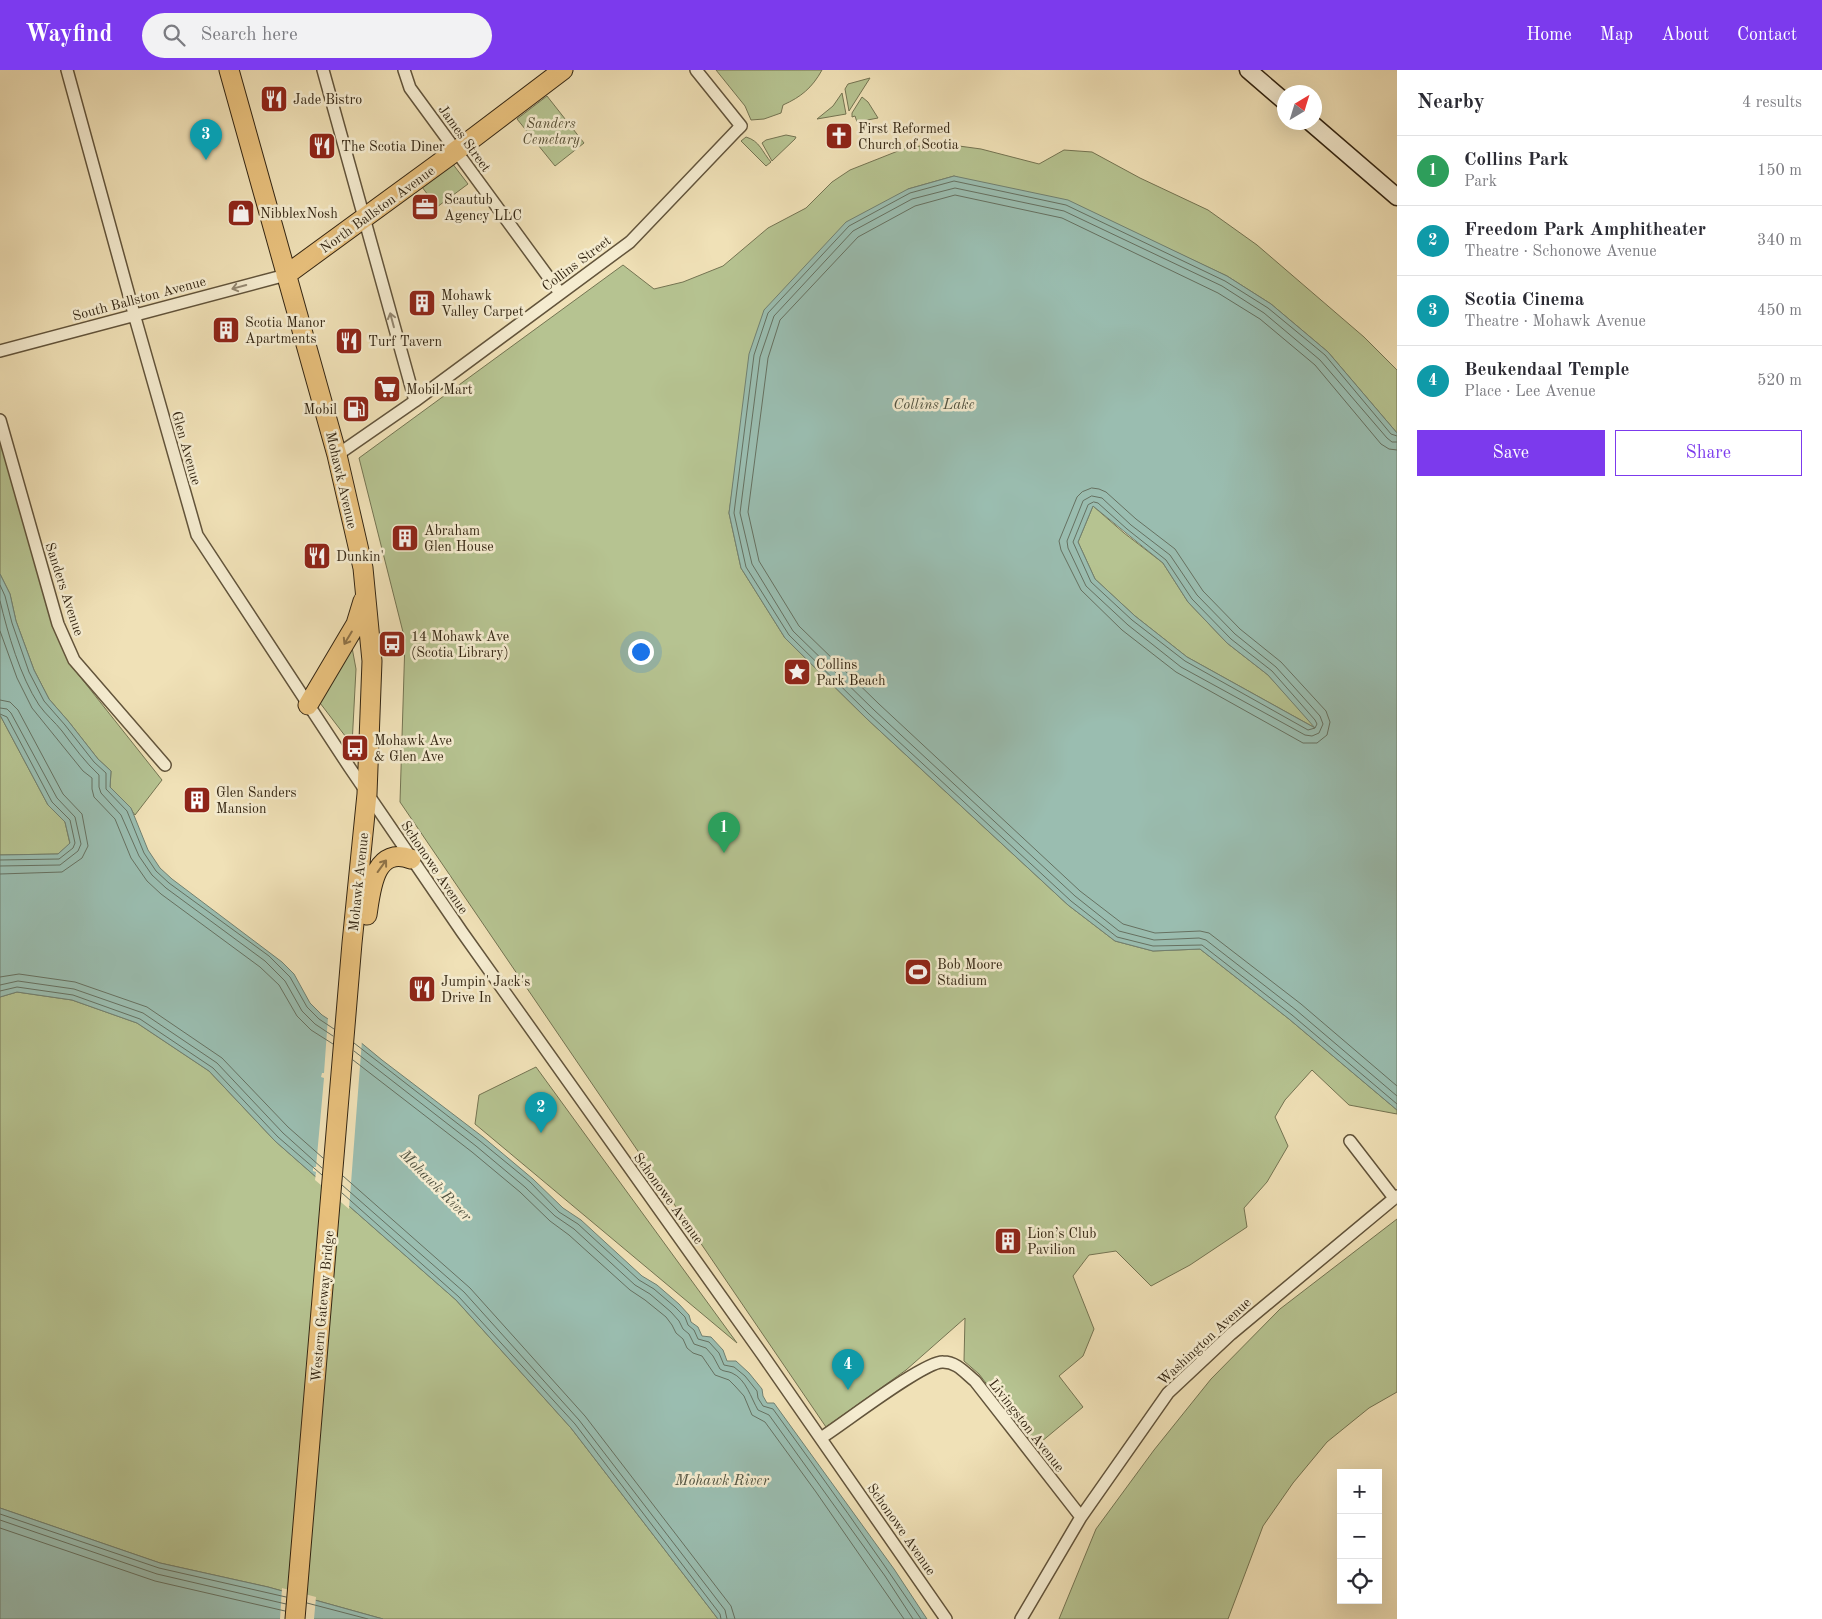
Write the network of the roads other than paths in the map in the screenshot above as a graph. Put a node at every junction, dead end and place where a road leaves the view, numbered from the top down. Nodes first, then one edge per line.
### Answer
1 (67, 70) edge
2 (230, 70) edge
3 (323, 70) edge
4 (404, 70) edge
5 (563, 70) edge
6 (696, 70) edge
7 (1248, 70) edge
8 (1277, 95) edge
9 (1319, 130) edge
10 (455, 151) junction
11 (1397, 197) edge
12 (364, 218) junction
13 (286, 275) junction
14 (560, 293) junction
15 (134, 314) junction
16 (0, 351) edge
17 (414, 401) junction
18 (0, 421) edge
19 (337, 455) junction
20 (365, 593) junction
21 (308, 705) junction
22 (165, 765) dead end
23 (367, 794) junction
24 (411, 859) junction
25 (352, 943) junction
26 (349, 992) joint
27 (1350, 1141) dead end
28 (1395, 1197) edge
29 (821, 1438) junction
30 (1081, 1517) junction
31 (1026, 1617) edge
32 (295, 1619) edge
33 (946, 1619) edge

1 - 15 street, Glen Avenue
2 - 13 main road, Mohawk Avenue
3 - 12 street
4 - 10 street, James Street
5 - 10 main road, North Ballston Avenue
6 - 14 street, Collins Street
7 - 8 street
9 - 11 street
10 - 12 main road, North Ballston Avenue
10 - 14 street, James Street
12 - 13 main road, North Ballston Avenue
17 -> 12 street
13 -> 15 street, South Ballston Avenue
13 - 19 main road, Mohawk Avenue
14 - 17 street, Collins Street
15 - 16 street, South Ballston Avenue
15 - 21 street, Glen Avenue
17 - 19 street, Collins Street
18 - 22 street, Sanders Avenue
19 - 20 main road, Mohawk Avenue
20 -> 21 main road
20 - 23 main road, Mohawk Avenue
21 - 23 street, Glen Avenue
23 - 24 street, Schonowe Avenue
23 - 25 main road, Mohawk Avenue
25 -> 24 main road
24 - 29 street, Schonowe Avenue
25 - 26 main road, Mohawk Avenue
26 - 32 main road, Western Gateway Bridge
27 - 28 street
28 - 30 street, Washington Avenue
29 - 30 street, Livingston Avenue
29 - 33 street, Schonowe Avenue
30 - 31 street, Washington Avenue

